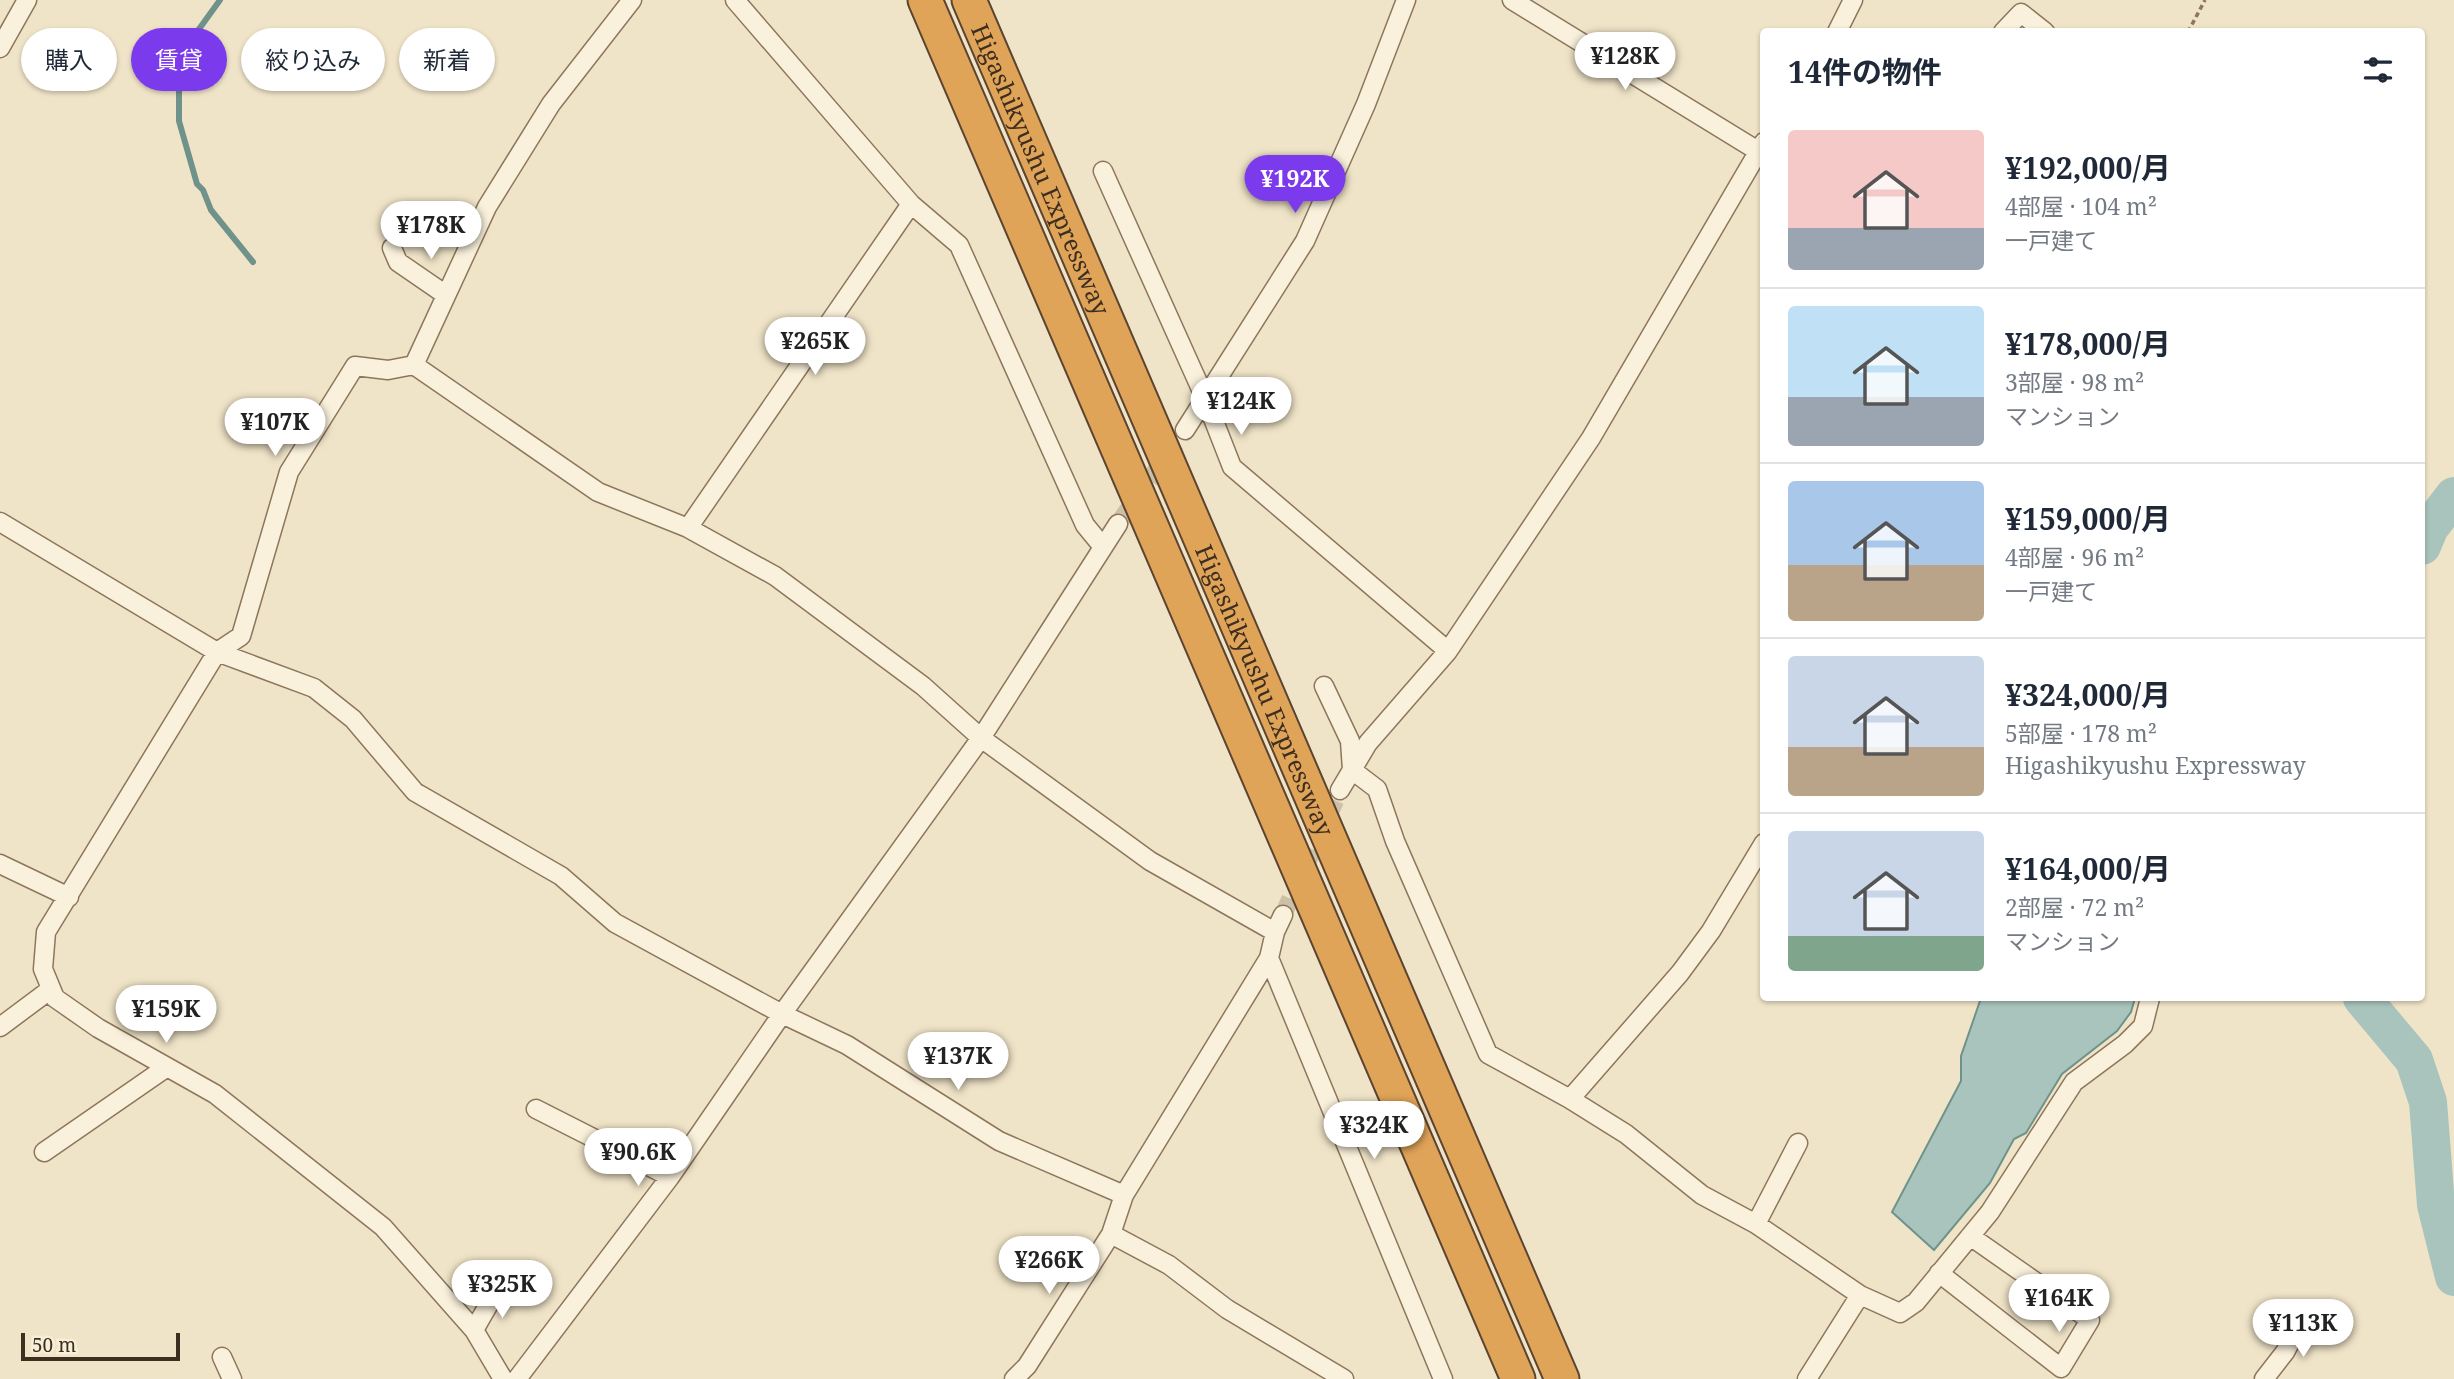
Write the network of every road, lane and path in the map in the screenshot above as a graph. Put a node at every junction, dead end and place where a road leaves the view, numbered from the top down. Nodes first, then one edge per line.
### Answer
1 (27, 0) edge
2 (632, 0) edge
3 (735, 0) edge
4 (925, 0) edge
5 (969, 0) edge
6 (1406, 0) edge
7 (1512, 0) edge
8 (1853, 0) edge
9 (2205, 0) edge
10 (1839, 28) edge
11 (2007, 28) edge
12 (2040, 28) edge
13 (2190, 28) edge
14 (0, 48) edge
15 (1760, 145) edge
16 (1760, 148) edge
17 (1103, 171) dead end
18 (911, 204) junction
19 (392, 248) dead end
20 (446, 295) junction
21 (414, 365) junction
22 (1205, 398) junction
23 (1185, 430) tunnel mouth
24 (0, 522) edge
25 (1118, 524) tunnel mouth
26 (688, 528) junction
27 (1104, 547) junction
28 (1448, 651) junction
29 (217, 652) junction
30 (1324, 686) dead end
31 (981, 738) junction
32 (1352, 771) junction
33 (1340, 790) tunnel mouth
34 (1760, 850) edge
35 (0, 864) edge
36 (69, 897) junction
37 (1269, 958) junction
38 (51, 989) junction
39 (2149, 1001) edge
40 (782, 1014) junction
41 (0, 1027) edge
42 (167, 1067) junction
43 (1570, 1099) junction
44 (536, 1109) dead end
45 (1798, 1143) dead end
46 (44, 1152) dead end
47 (670, 1177) junction
48 (1124, 1195) junction
49 (1756, 1224) junction
50 (1111, 1234) junction
51 (1970, 1236) junction
52 (1939, 1273) junction
53 (497, 1290) dead end
54 (1860, 1295) junction
55 (2304, 1316) dead end
56 (474, 1330) junction
57 (222, 1357) dead end
58 (232, 1379) edge
59 (503, 1379) edge
60 (517, 1379) edge
61 (1014, 1379) edge
62 (1344, 1379) edge
63 (1443, 1379) edge
64 (1518, 1379) edge
65 (1562, 1379) edge
66 (1807, 1379) edge
67 (2264, 1379) edge

1 - 14 street
2 - 20 street
3 - 18 street
4 - 64 highway, Higashikyushu Expressway
5 - 65 highway, Higashikyushu Expressway
6 - 22 street
7 - 15 street
8 - 10 street
9 - 13 path
11 - 12 street
16 - 28 street
17 - 22 street
18 - 26 street
18 - 27 street
19 - 20 street
20 - 21 street
21 - 26 street
21 - 29 street
22 - 23 street
22 - 28 street
24 - 29 street
25 - 27 street
26 - 31 street
27 - 31 street
28 - 32 street
29 - 36 street
29 - 40 street
30 - 32 street
31 - 37 street
31 - 40 street
32 - 33 street
32 - 43 street
34 - 43 street
35 - 36 street
36 - 38 street
37 - 48 street
37 - 63 street
38 - 41 street
38 - 42 street
39 - 51 street
40 - 47 street
40 - 48 street
42 - 46 street
42 - 56 street
43 - 49 street
44 - 47 street
45 - 49 street
47 - 60 street
48 - 50 street
49 - 54 street
50 - 61 street
50 - 62 street
51 - 52 street
51 - 52 street
52 - 54 street
53 - 56 street
54 - 66 street
55 - 67 street
56 - 59 street
57 - 58 street

